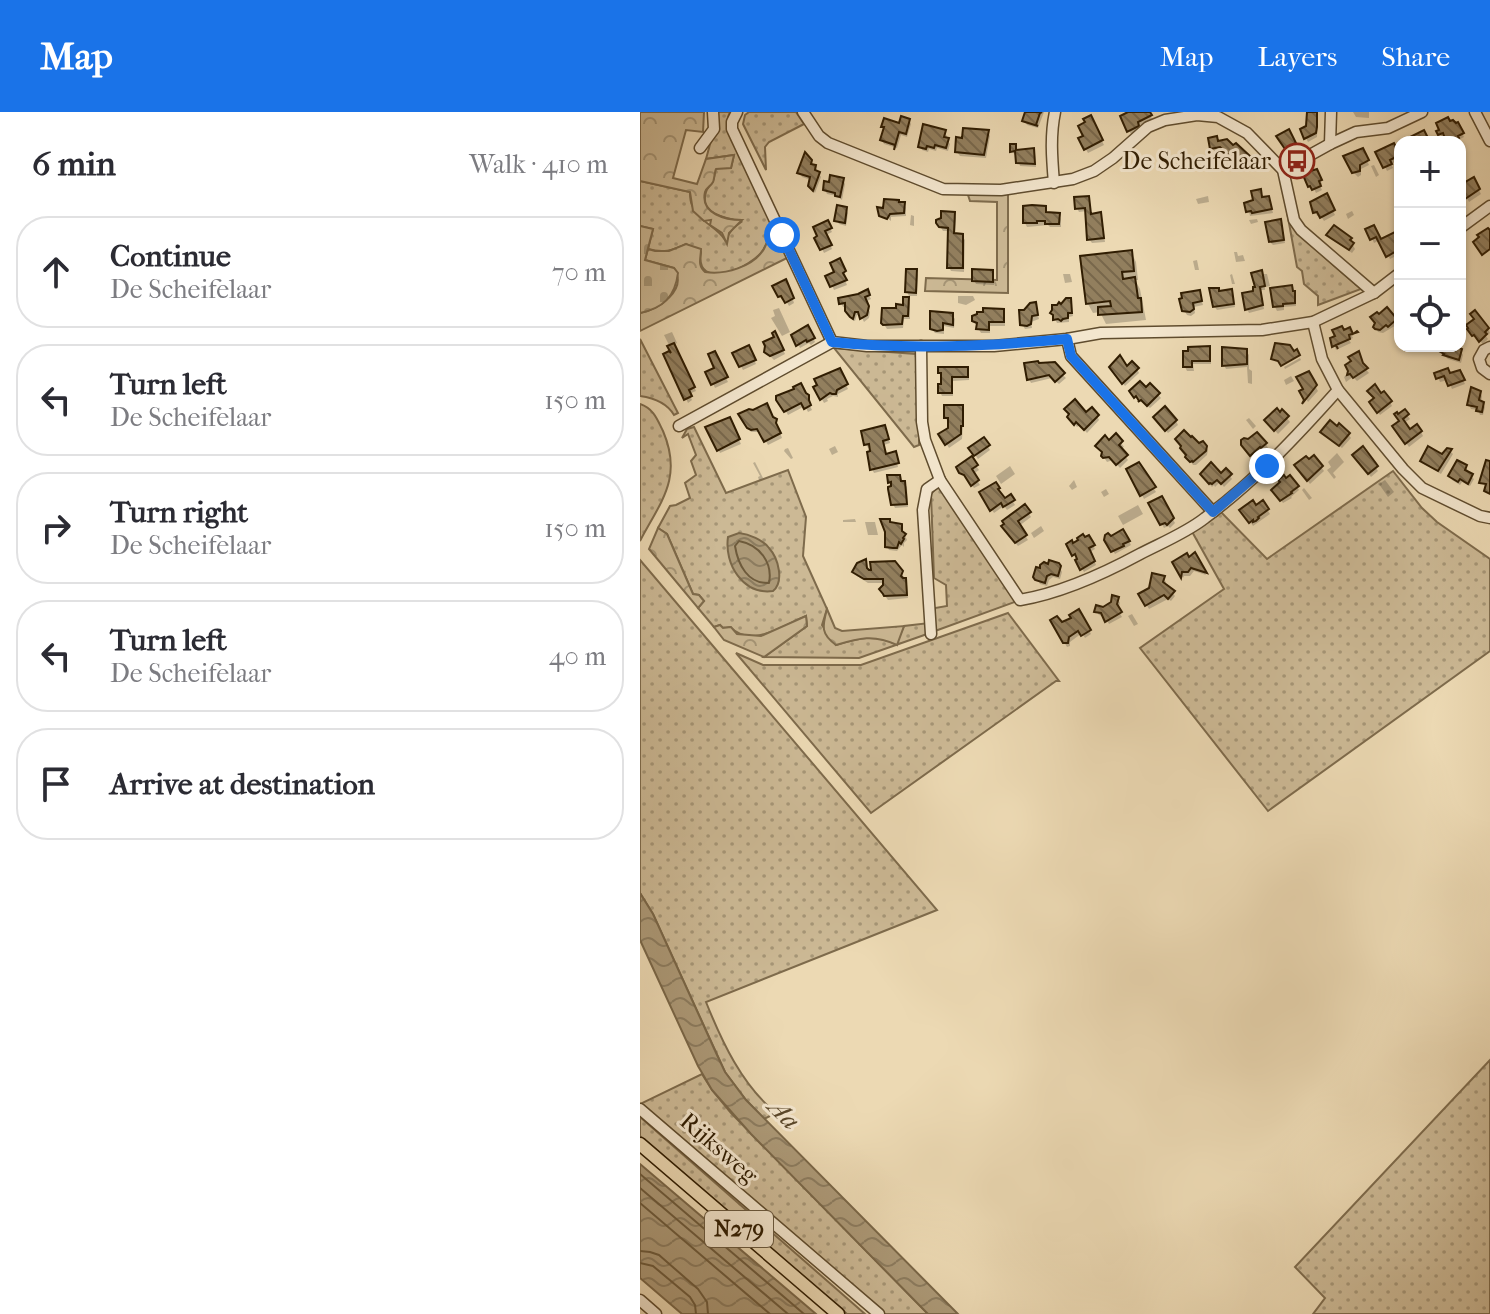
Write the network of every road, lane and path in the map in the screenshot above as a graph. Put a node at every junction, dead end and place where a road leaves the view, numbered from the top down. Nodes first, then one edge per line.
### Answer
1 (713, 112) edge
2 (737, 112) edge
3 (803, 112) edge
4 (1055, 112) edge
5 (1331, 112) edge
6 (1422, 112) edge
7 (1475, 112) edge
8 (1165, 116) edge
9 (1490, 141) edge
10 (1330, 144) junction
11 (700, 148) dead end
12 (1283, 170) junction
13 (1054, 183) junction
14 (1490, 206) edge
15 (1466, 224) edge
16 (1394, 278) edge
17 (1374, 293) junction
18 (1313, 322) junction
19 (1067, 339) junction
20 (832, 342) junction
21 (921, 346) junction
22 (1490, 347) edge
23 (1490, 374) edge
24 (1338, 390) junction
25 (679, 426) dead end
26 (940, 480) junction
27 (1213, 512) junction
28 (1490, 518) edge
29 (931, 634) dead end
30 (640, 1109) edge
31 (640, 1144) edge
32 (640, 1300) edge
33 (656, 1314) edge
34 (838, 1314) edge
35 (879, 1314) edge

1 - 11 street
2 - 20 street
3 - 13 street
4 - 13 street
5 - 10 street
6 - 10 street
7 - 9 street
8 - 12 street
8 - 13 street
10 - 12 street
12 - 17 street
14 - 15 street
16 - 17 street
17 - 18 street
18 - 19 street
18 - 24 street
19 - 21 street
19 - 27 street
20 - 21 street
20 - 25 street
21 - 26 street
22 - 23 street
24 - 27 street
24 - 28 street
26 - 27 street
26 - 29 street
30 - 35 street, Rijksweg
31 - 34 main road, Rijksweg / N279
32 - 33 street

